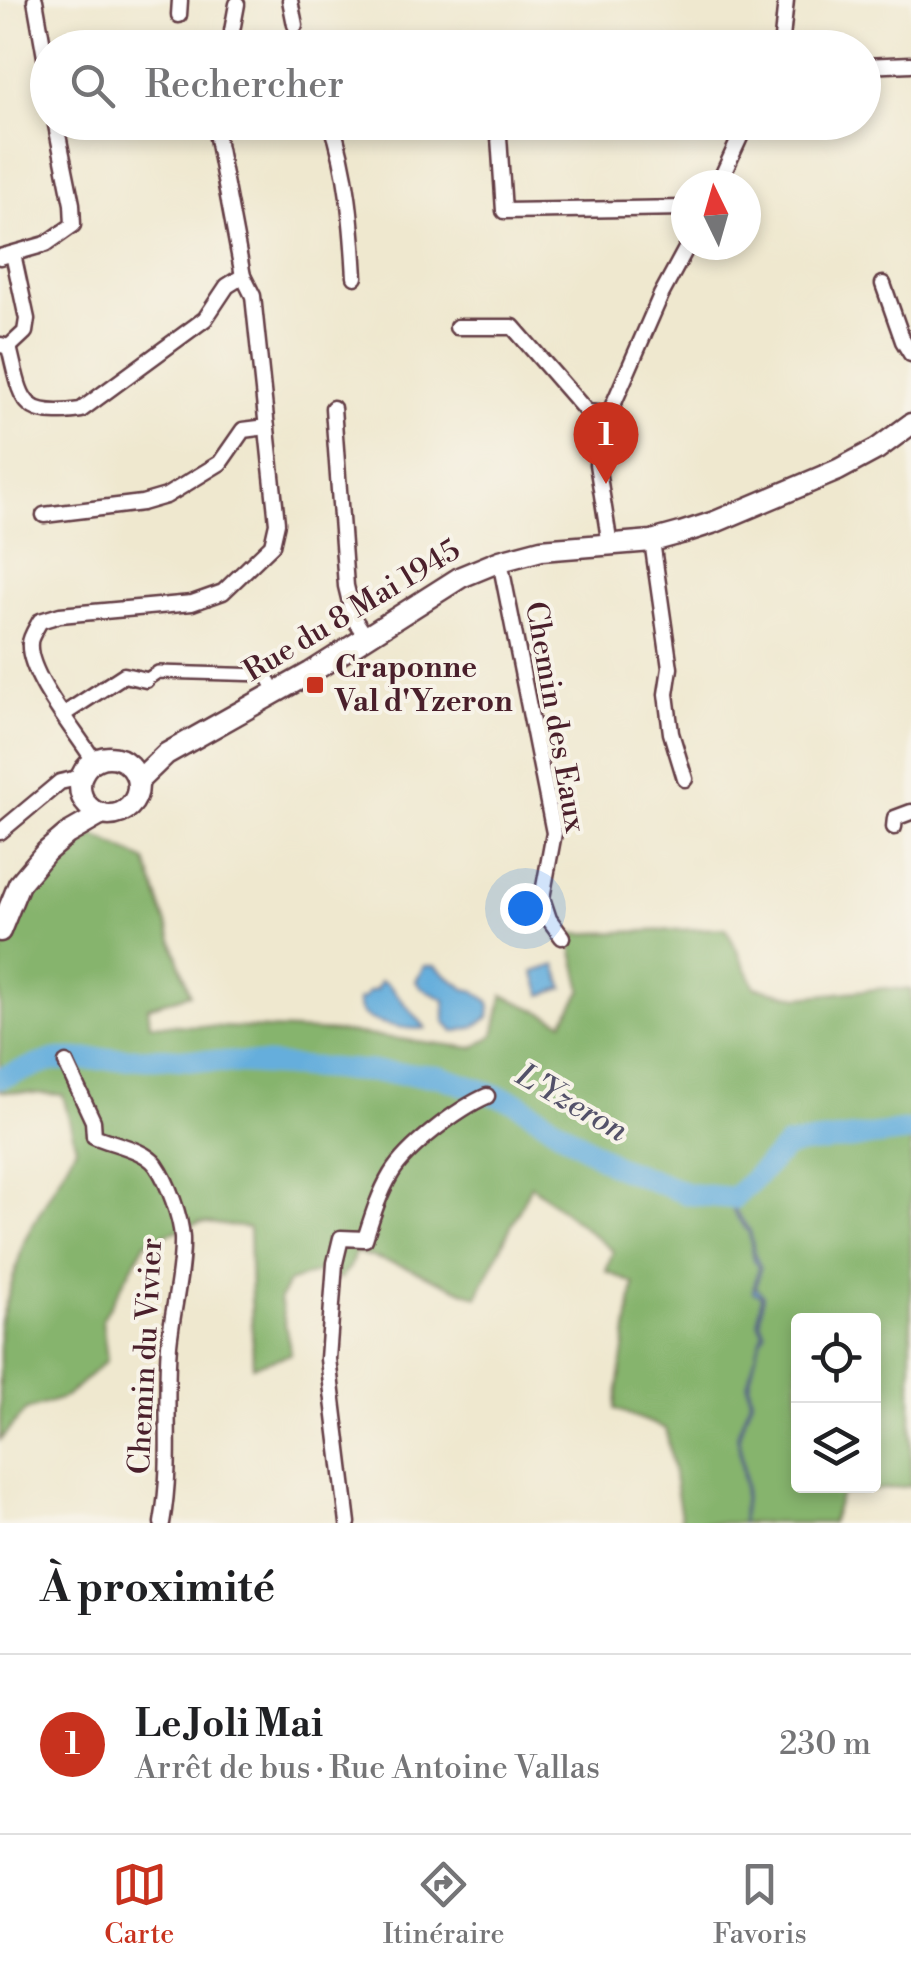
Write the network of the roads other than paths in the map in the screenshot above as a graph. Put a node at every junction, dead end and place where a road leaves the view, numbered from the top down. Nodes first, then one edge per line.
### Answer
1 (35, 0) edge
2 (290, 0) edge
3 (786, 0) edge
4 (237, 4) dead end
5 (295, 24) dead end
6 (40, 30) edge
7 (232, 30) edge
8 (782, 30) edge
9 (911, 64) edge
10 (881, 65) edge
11 (58, 140) edge
12 (218, 140) edge
13 (337, 140) edge
14 (499, 140) edge
15 (739, 140) edge
16 (725, 170) edge
17 (671, 208) edge
18 (6, 256) edge
19 (680, 260) edge
20 (244, 276) junction
21 (356, 277) dead end
22 (883, 284) dead end
23 (457, 327) dead end
24 (4, 346) edge
25 (911, 354) edge
26 (333, 408) dead end
27 (609, 414) junction
28 (911, 424) edge
29 (267, 427) junction
30 (44, 514) dead end
31 (652, 541) junction
32 (610, 545) junction
33 (500, 561) junction
34 (367, 638) junction
35 (146, 680) joint
36 (276, 692) junction
37 (64, 714) junction
38 (166, 754) junction
39 (122, 760) junction
40 (86, 778) junction
41 (685, 779) dead end
42 (138, 780) junction
43 (911, 812) edge
44 (102, 814) junction
45 (894, 827) dead end
46 (0, 832) edge
47 (67, 834) junction
48 (0, 930) edge
49 (562, 936) dead end
50 (66, 1063) dead end
51 (488, 1096) dead end
52 (162, 1523) edge
53 (348, 1523) edge

1 - 6 street
2 - 5 street
3 - 8 street
4 - 7 street
9 - 10 street
11 - 18 street
12 - 20 street
13 - 21 street
14 - 17 street
15 - 16 street
18 - 24 street
19 - 27 street
20 - 24 street
20 - 29 street
22 - 25 street
23 - 27 street
26 - 34 street
27 - 32 street
28 - 31 main road, Rue du 8 Mai 1945
29 - 30 street
29 - 37 street
31 - 32 main road, Rue du 8 Mai 1945
31 - 41 street
32 - 33 main road, Rue du 8 Mai 1945
33 - 34 main road, Rue du 8 Mai 1945
33 - 49 street, Chemin des Eaux
34 - 36 main road, Rue du 8 Mai 1945
35 - 36 street
35 - 37 street
36 - 38 main road, Rue du 8 Mai 1945
37 - 40 street
38 - 39 main road, Rue du 8 Mai 1945
38 - 42 main road, Rue du 8 Mai 1945
39 - 40 main road
39 - 42 main road
40 - 44 main road
40 - 46 street
40 - 47 main road
42 - 44 main road
43 - 45 street
44 - 47 main road
47 - 48 main road
50 - 52 street, Chemin du Vivier
51 - 53 street

